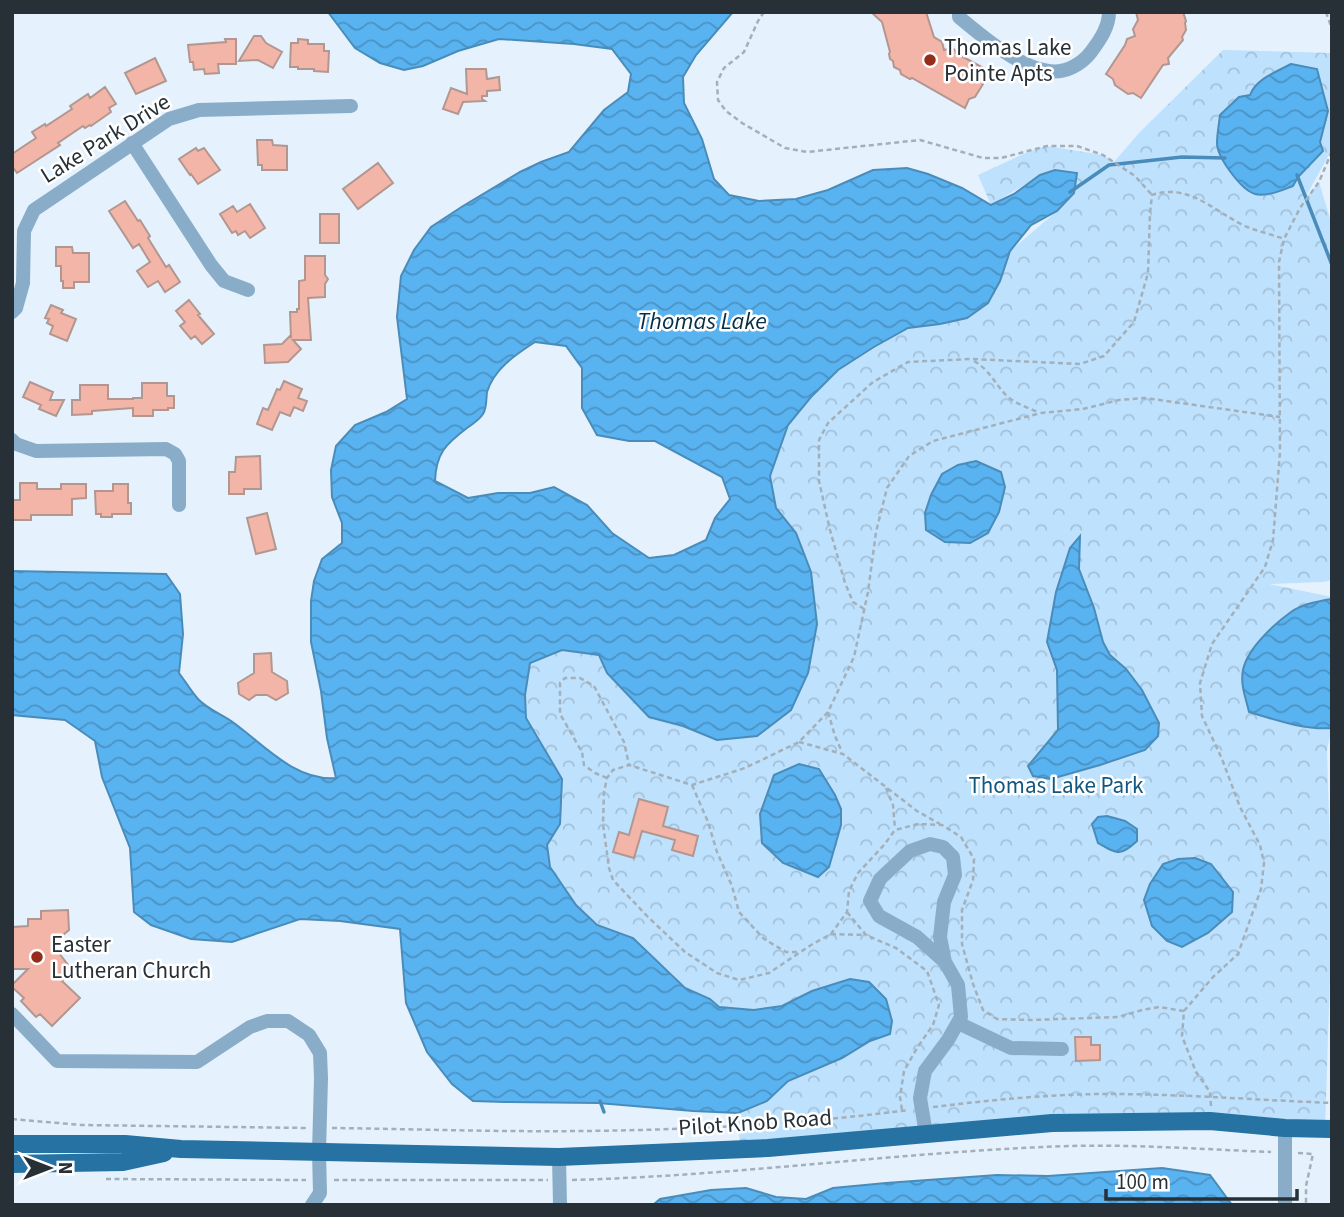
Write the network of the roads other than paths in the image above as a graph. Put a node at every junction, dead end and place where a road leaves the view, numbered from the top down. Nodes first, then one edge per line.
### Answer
1 (959, 12) edge
2 (1109, 12) edge
3 (351, 106) dead end
4 (132, 143) junction
5 (248, 290) dead end
6 (12, 312) edge
7 (12, 440) edge
8 (179, 505) dead end
9 (946, 962) junction
10 (12, 1014) edge
11 (958, 1023) junction
12 (1062, 1049) dead end
13 (1285, 1128) junction
14 (1332, 1129) edge
15 (926, 1134) junction
16 (12, 1144) edge
17 (181, 1149) junction
18 (319, 1152) junction
19 (559, 1157) junction
20 (12, 1164) edge
21 (312, 1205) edge
22 (560, 1205) edge
23 (1285, 1205) edge

1 - 2 street
3 - 4 street, Lake Park Drive
4 - 5 street
4 - 6 street, Lake Park Drive
7 - 8 street
9 - 9 street
9 - 11 street
10 - 18 street
11 - 12 street
11 - 15 street
13 - 14 main road, Pilot Knob Road
13 - 15 main road, Pilot Knob Road
13 - 23 street
15 - 19 main road, Pilot Knob Road
16 - 17 main road, Pilot Knob Road
17 - 18 main road, Pilot Knob Road
17 - 20 main road, Pilot Knob Road
18 - 19 main road, Pilot Knob Road
18 - 21 street
19 - 22 street

